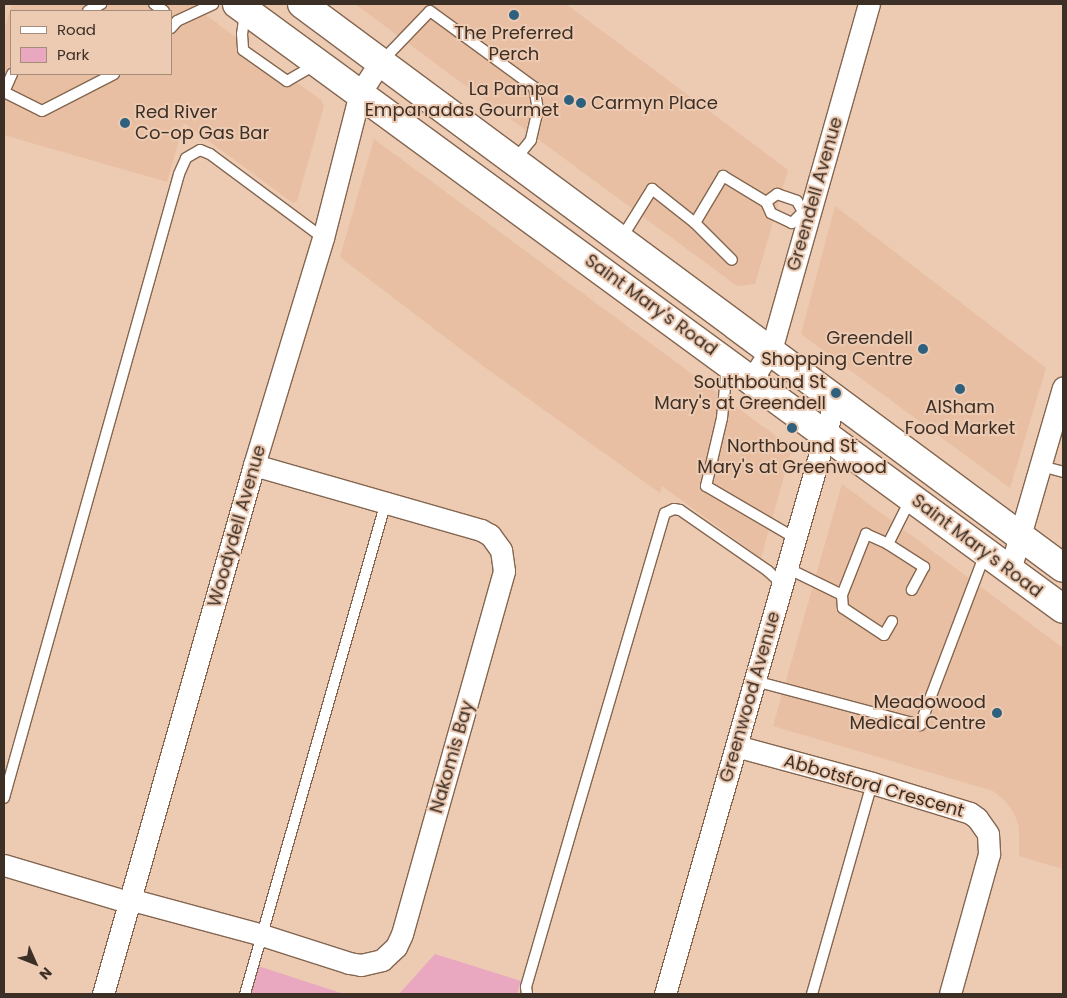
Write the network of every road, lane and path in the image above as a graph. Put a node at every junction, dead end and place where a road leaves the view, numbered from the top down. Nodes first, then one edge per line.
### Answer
1 (101, 4) edge
2 (212, 4) edge
3 (302, 4) edge
4 (869, 4) edge
5 (242, 7) edge
6 (90, 10) edge
7 (173, 22) edge
8 (380, 62) junction
9 (12, 75) edge
10 (112, 75) edge
11 (360, 93) junction
12 (514, 161) junction
13 (766, 202) junction
14 (806, 214) junction
15 (695, 223) junction
16 (324, 238) junction
17 (621, 240) junction
18 (732, 260) dead end
19 (771, 350) junction
20 (728, 362) junction
21 (752, 379) junction
22 (1063, 388) edge
23 (835, 400) junction
24 (825, 434) junction
25 (254, 465) junction
26 (1041, 466) junction
27 (1063, 472) edge
28 (912, 497) junction
29 (386, 502) junction
30 (1020, 537) junction
31 (796, 538) junction
32 (888, 544) junction
33 (986, 553) junction
34 (1063, 568) edge
35 (1010, 570) junction
36 (784, 576) junction
37 (912, 590) dead end
38 (842, 595) junction
39 (1063, 609) edge
40 (892, 621) dead end
41 (755, 681) junction
42 (736, 746) junction
43 (872, 783) junction
44 (4, 798) edge
45 (4, 865) edge
46 (129, 900) junction
47 (262, 935) junction
48 (103, 994) edge
49 (245, 994) edge
50 (526, 994) edge
51 (665, 994) edge
52 (812, 994) edge
53 (950, 994) edge

1 - 6 lane
2 - 7 lane
3 - 8 main road, Saint Mary's Road
4 - 14 street, Greendell Avenue
5 - 11 main road, Saint Mary's Road
8 - 11 street, Woodydell Avenue
8 - 12 main road, Saint Mary's Road
8 - 12 lane
9 - 10 lane
11 - 16 street, Woodydell Avenue
11 - 20 main road, Saint Mary's Road
12 - 17 main road, Saint Mary's Road
13 - 14 lane
13 - 14 lane
13 - 15 lane
14 - 19 street, Greendell Avenue
15 - 17 lane
15 - 18 lane
16 - 25 street, Woodydell Avenue
16 - 44 lane
17 - 19 main road, Saint Mary's Road
19 - 21 street, Greendell Avenue
19 - 23 main road, Saint Mary's Road
20 - 21 main road, Saint Mary's Road
20 - 31 lane
21 - 24 main road, Saint Mary's Road
22 - 26 street
23 - 24 street, Greenwood Avenue
23 - 30 main road, Saint Mary's Road
24 - 28 main road, Saint Mary's Road
24 - 31 street, Greenwood Avenue
25 - 29 street, Nakomis Bay
25 - 46 street, Woodydell Avenue
26 - 27 lane
26 - 30 street
28 - 32 lane
28 - 33 main road, Saint Mary's Road
29 - 47 lane
29 - 47 street, Nakomis Bay
30 - 34 main road, Saint Mary's Road
30 - 35 street
31 - 36 street, Greenwood Avenue
32 - 37 lane
32 - 38 lane
33 - 35 main road, Saint Mary's Road
33 - 41 lane
35 - 39 main road, Saint Mary's Road
36 - 38 lane
36 - 41 street, Greenwood Avenue
36 - 50 lane
38 - 40 lane
41 - 42 street, Greenwood Avenue
42 - 43 street, Abbotsford Crescent
42 - 51 street, Greenwood Avenue
43 - 52 lane
43 - 53 street, Abbotsford Crescent
45 - 46 street, Nakomis Bay
46 - 47 street, Nakomis Bay
46 - 48 street, Woodydell Avenue
47 - 49 lane

